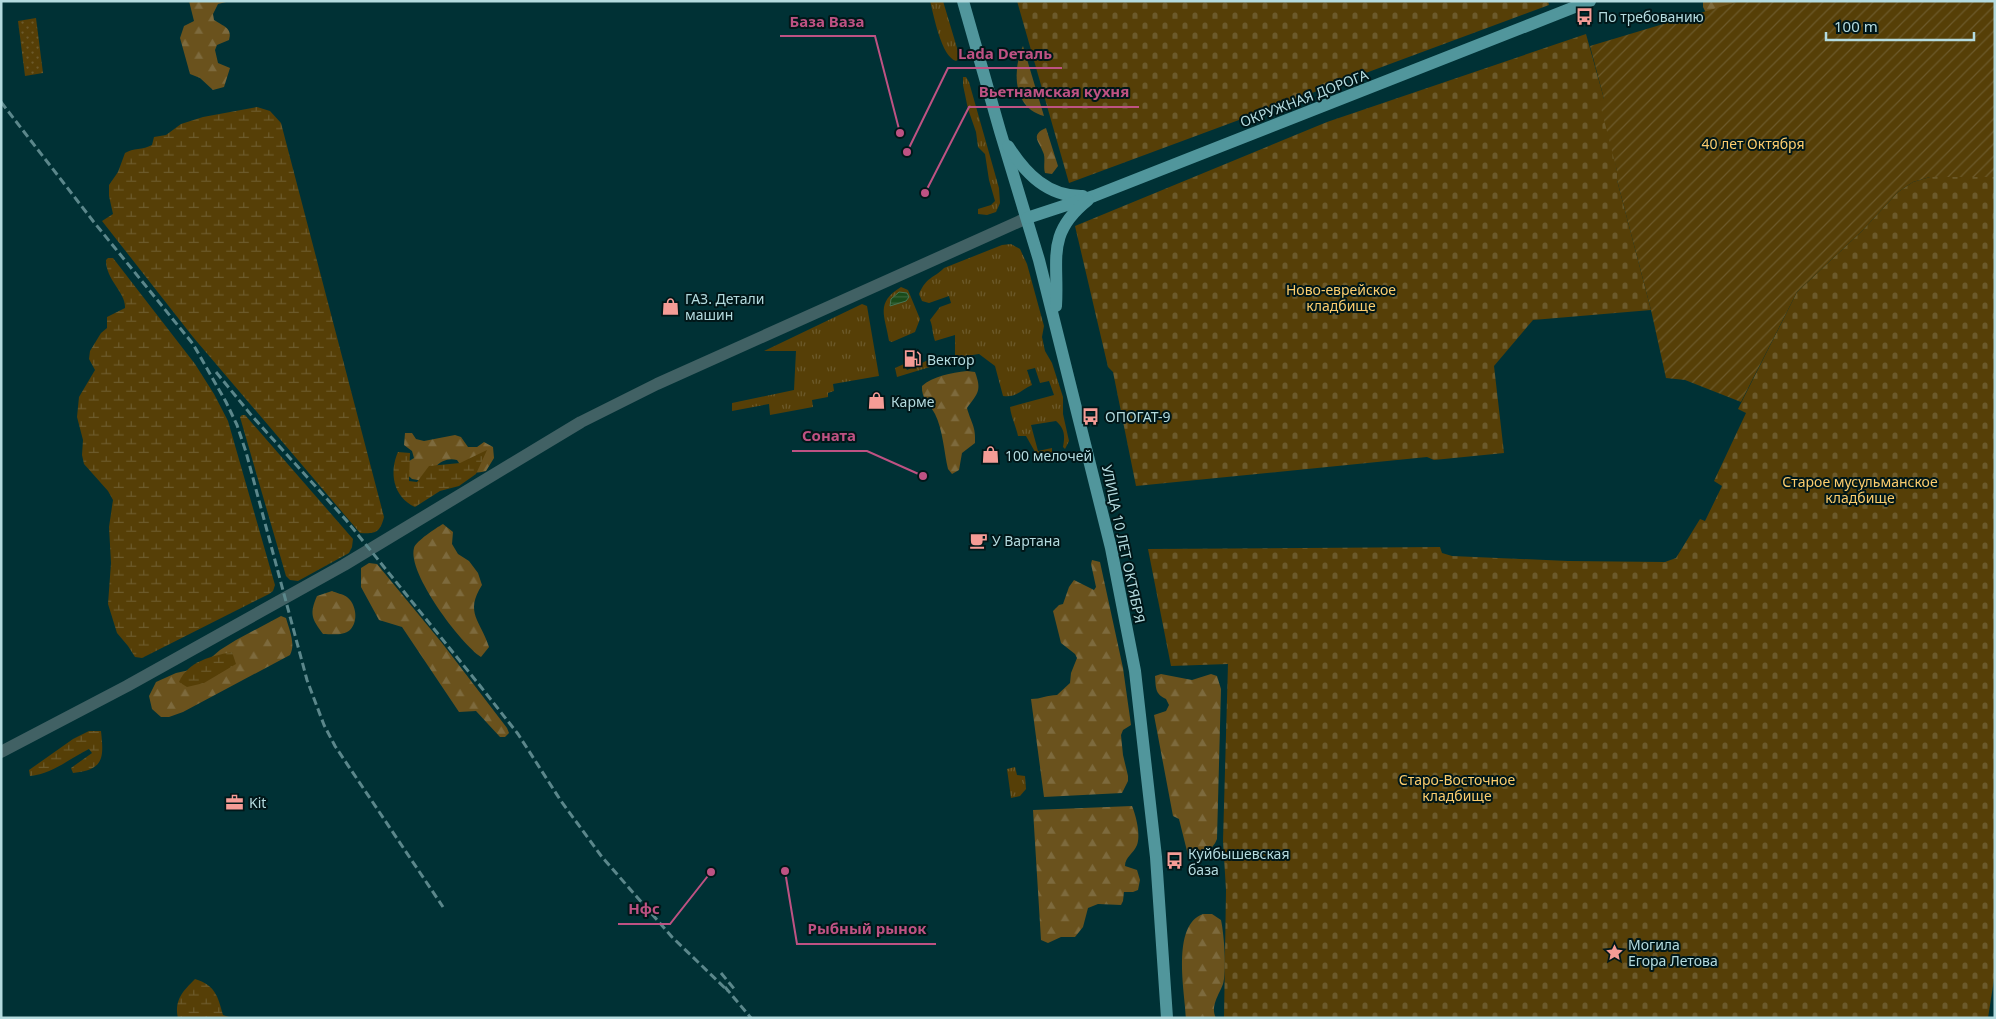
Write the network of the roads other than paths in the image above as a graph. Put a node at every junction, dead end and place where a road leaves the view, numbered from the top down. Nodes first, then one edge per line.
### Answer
1 (963, 1) edge
2 (1590, 1) edge
3 (1000, 131) junction
4 (1094, 196) junction
5 (1027, 218) junction
6 (1056, 321) junction
7 (1, 752) edge
8 (1167, 1018) edge

1 - 3 main road, УЛИЦА 10 ЛЕТ ОКТЯБРЯ
2 - 4 main road, ОКРУЖНАЯ ДОРОГА
3 - 4 main road
3 - 5 main road, УЛИЦА 10 ЛЕТ ОКТЯБРЯ
4 - 5 main road, ОКРУЖНАЯ ДОРОГА
4 - 6 main road
5 - 6 main road, УЛИЦА 10 ЛЕТ ОКТЯБРЯ
5 - 7 street
6 - 8 main road, УЛИЦА 10 ЛЕТ ОКТЯБРЯ

